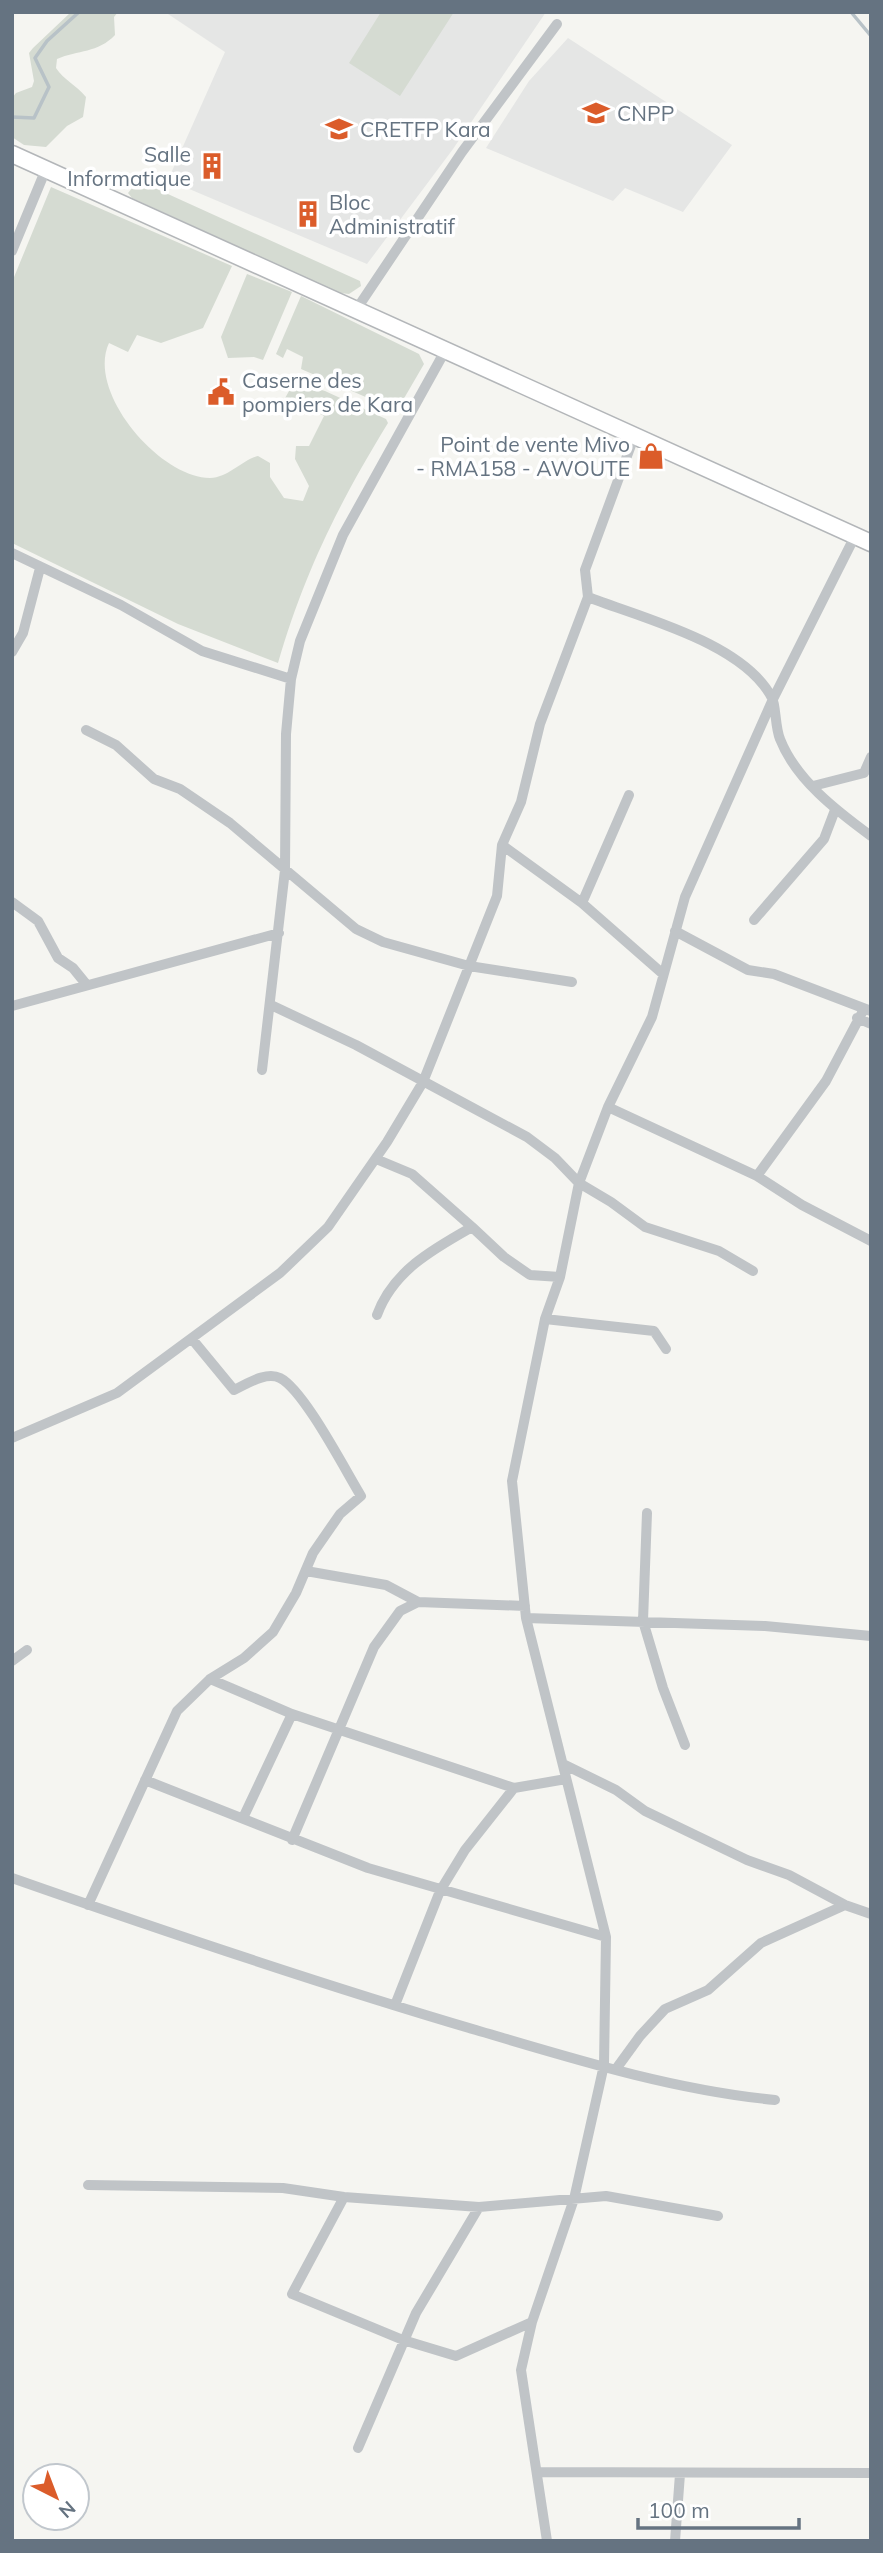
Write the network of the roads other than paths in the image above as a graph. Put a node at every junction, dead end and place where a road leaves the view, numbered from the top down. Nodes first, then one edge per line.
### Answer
1 (557, 24) dead end
2 (12, 154) edge
3 (46, 169) junction
4 (12, 251) edge
5 (356, 310) junction
6 (445, 351) junction
7 (634, 437) junction
8 (854, 538) junction
9 (871, 543) edge
10 (12, 553) edge
11 (40, 568) junction
12 (588, 597) junction
13 (12, 652) edge
14 (291, 679) junction
15 (773, 699) junction
16 (86, 730) dead end
17 (871, 757) edge
18 (813, 786) junction
19 (629, 795) dead end
20 (835, 810) junction
21 (871, 836) edge
22 (502, 845) junction
23 (285, 870) junction
24 (12, 902) edge
25 (582, 903) junction
26 (754, 920) dead end
27 (676, 931) junction
28 (279, 933) junction
29 (469, 966) junction
30 (663, 975) junction
31 (572, 982) dead end
32 (86, 984) junction
33 (271, 1005) junction
34 (12, 1006) edge
35 (864, 1012) edge
36 (871, 1024) edge
37 (262, 1070) dead end
38 (423, 1082) junction
39 (608, 1107) junction
40 (376, 1159) junction
41 (757, 1175) junction
42 (579, 1184) junction
43 (472, 1227) junction
44 (871, 1241) edge
45 (752, 1271) dead end
46 (560, 1277) junction
47 (377, 1315) dead end
48 (545, 1319) junction
49 (192, 1339) junction
50 (667, 1349) dead end
51 (12, 1438) edge
52 (648, 1513) dead end
53 (306, 1572) junction
54 (418, 1602) junction
55 (525, 1606) junction
56 (526, 1618) junction
57 (643, 1621) junction
58 (871, 1636) edge
59 (27, 1650) dead end
60 (12, 1661) edge
61 (210, 1679) junction
62 (292, 1714) junction
63 (338, 1729) junction
64 (685, 1745) dead end
65 (563, 1765) junction
66 (566, 1779) junction
67 (145, 1780) junction
68 (514, 1788) junction
69 (243, 1818) junction
70 (292, 1840) junction
71 (12, 1878) edge
72 (440, 1891) junction
73 (88, 1905) junction
74 (845, 1905) junction
75 (871, 1914) edge
76 (606, 1937) junction
77 (395, 2005) junction
78 (604, 2065) junction
79 (615, 2069) junction
80 (775, 2100) dead end
81 (88, 2185) dead end
82 (344, 2197) junction
83 (574, 2199) junction
84 (479, 2207) junction
85 (718, 2216) dead end
86 (532, 2322) junction
87 (403, 2340) junction
88 (358, 2448) dead end
89 (538, 2472) junction
90 (871, 2473) edge
91 (680, 2474) junction
92 (547, 2541) edge
93 (675, 2541) edge

1 - 5 street
2 - 3 highway
3 - 4 street
3 - 5 highway
5 - 6 highway
6 - 7 highway
6 - 14 street
7 - 8 highway
7 - 12 street
8 - 9 highway
8 - 15 street
10 - 11 street
11 - 13 street
11 - 14 street
12 - 15 street
12 - 22 street
14 - 23 street
15 - 18 street
15 - 27 street
16 - 23 street
17 - 18 street
18 - 20 street
19 - 25 street
20 - 21 street
20 - 26 street
22 - 25 street
22 - 29 street
23 - 28 street
23 - 29 street
24 - 32 street
25 - 30 street
27 - 30 street
27 - 35 street
28 - 32 street
28 - 33 street
29 - 31 street
29 - 38 street
30 - 39 street
32 - 34 street
33 - 37 street
33 - 38 street
35 - 36 street
35 - 41 street
38 - 40 street
38 - 42 street
39 - 41 street
39 - 42 street
40 - 43 street
40 - 49 street
41 - 44 street
42 - 45 street
42 - 46 street
43 - 46 street
43 - 47 street
46 - 48 street
48 - 50 street
48 - 55 street
49 - 51 street
49 - 53 street
52 - 57 street
53 - 54 street
53 - 61 street
54 - 55 street
54 - 63 street
55 - 56 street
56 - 57 street
56 - 65 street
57 - 58 street
57 - 64 street
59 - 60 street
61 - 62 street
61 - 67 street
62 - 63 street
62 - 69 street
63 - 68 street
63 - 70 street
65 - 66 street
65 - 74 street
66 - 68 street
66 - 76 street
67 - 69 street
67 - 73 street
68 - 72 street
69 - 70 street
70 - 72 street
71 - 73 street
72 - 76 street
72 - 77 street
73 - 77 street
74 - 75 street
74 - 79 street
76 - 78 street
77 - 78 street
78 - 79 street
78 - 83 street
79 - 80 street
81 - 82 street
82 - 84 street
82 - 87 street
83 - 84 street
83 - 85 street
83 - 86 street
84 - 87 street
86 - 87 street
86 - 89 street
87 - 88 street
89 - 91 street
89 - 92 street
90 - 91 street
91 - 93 street

